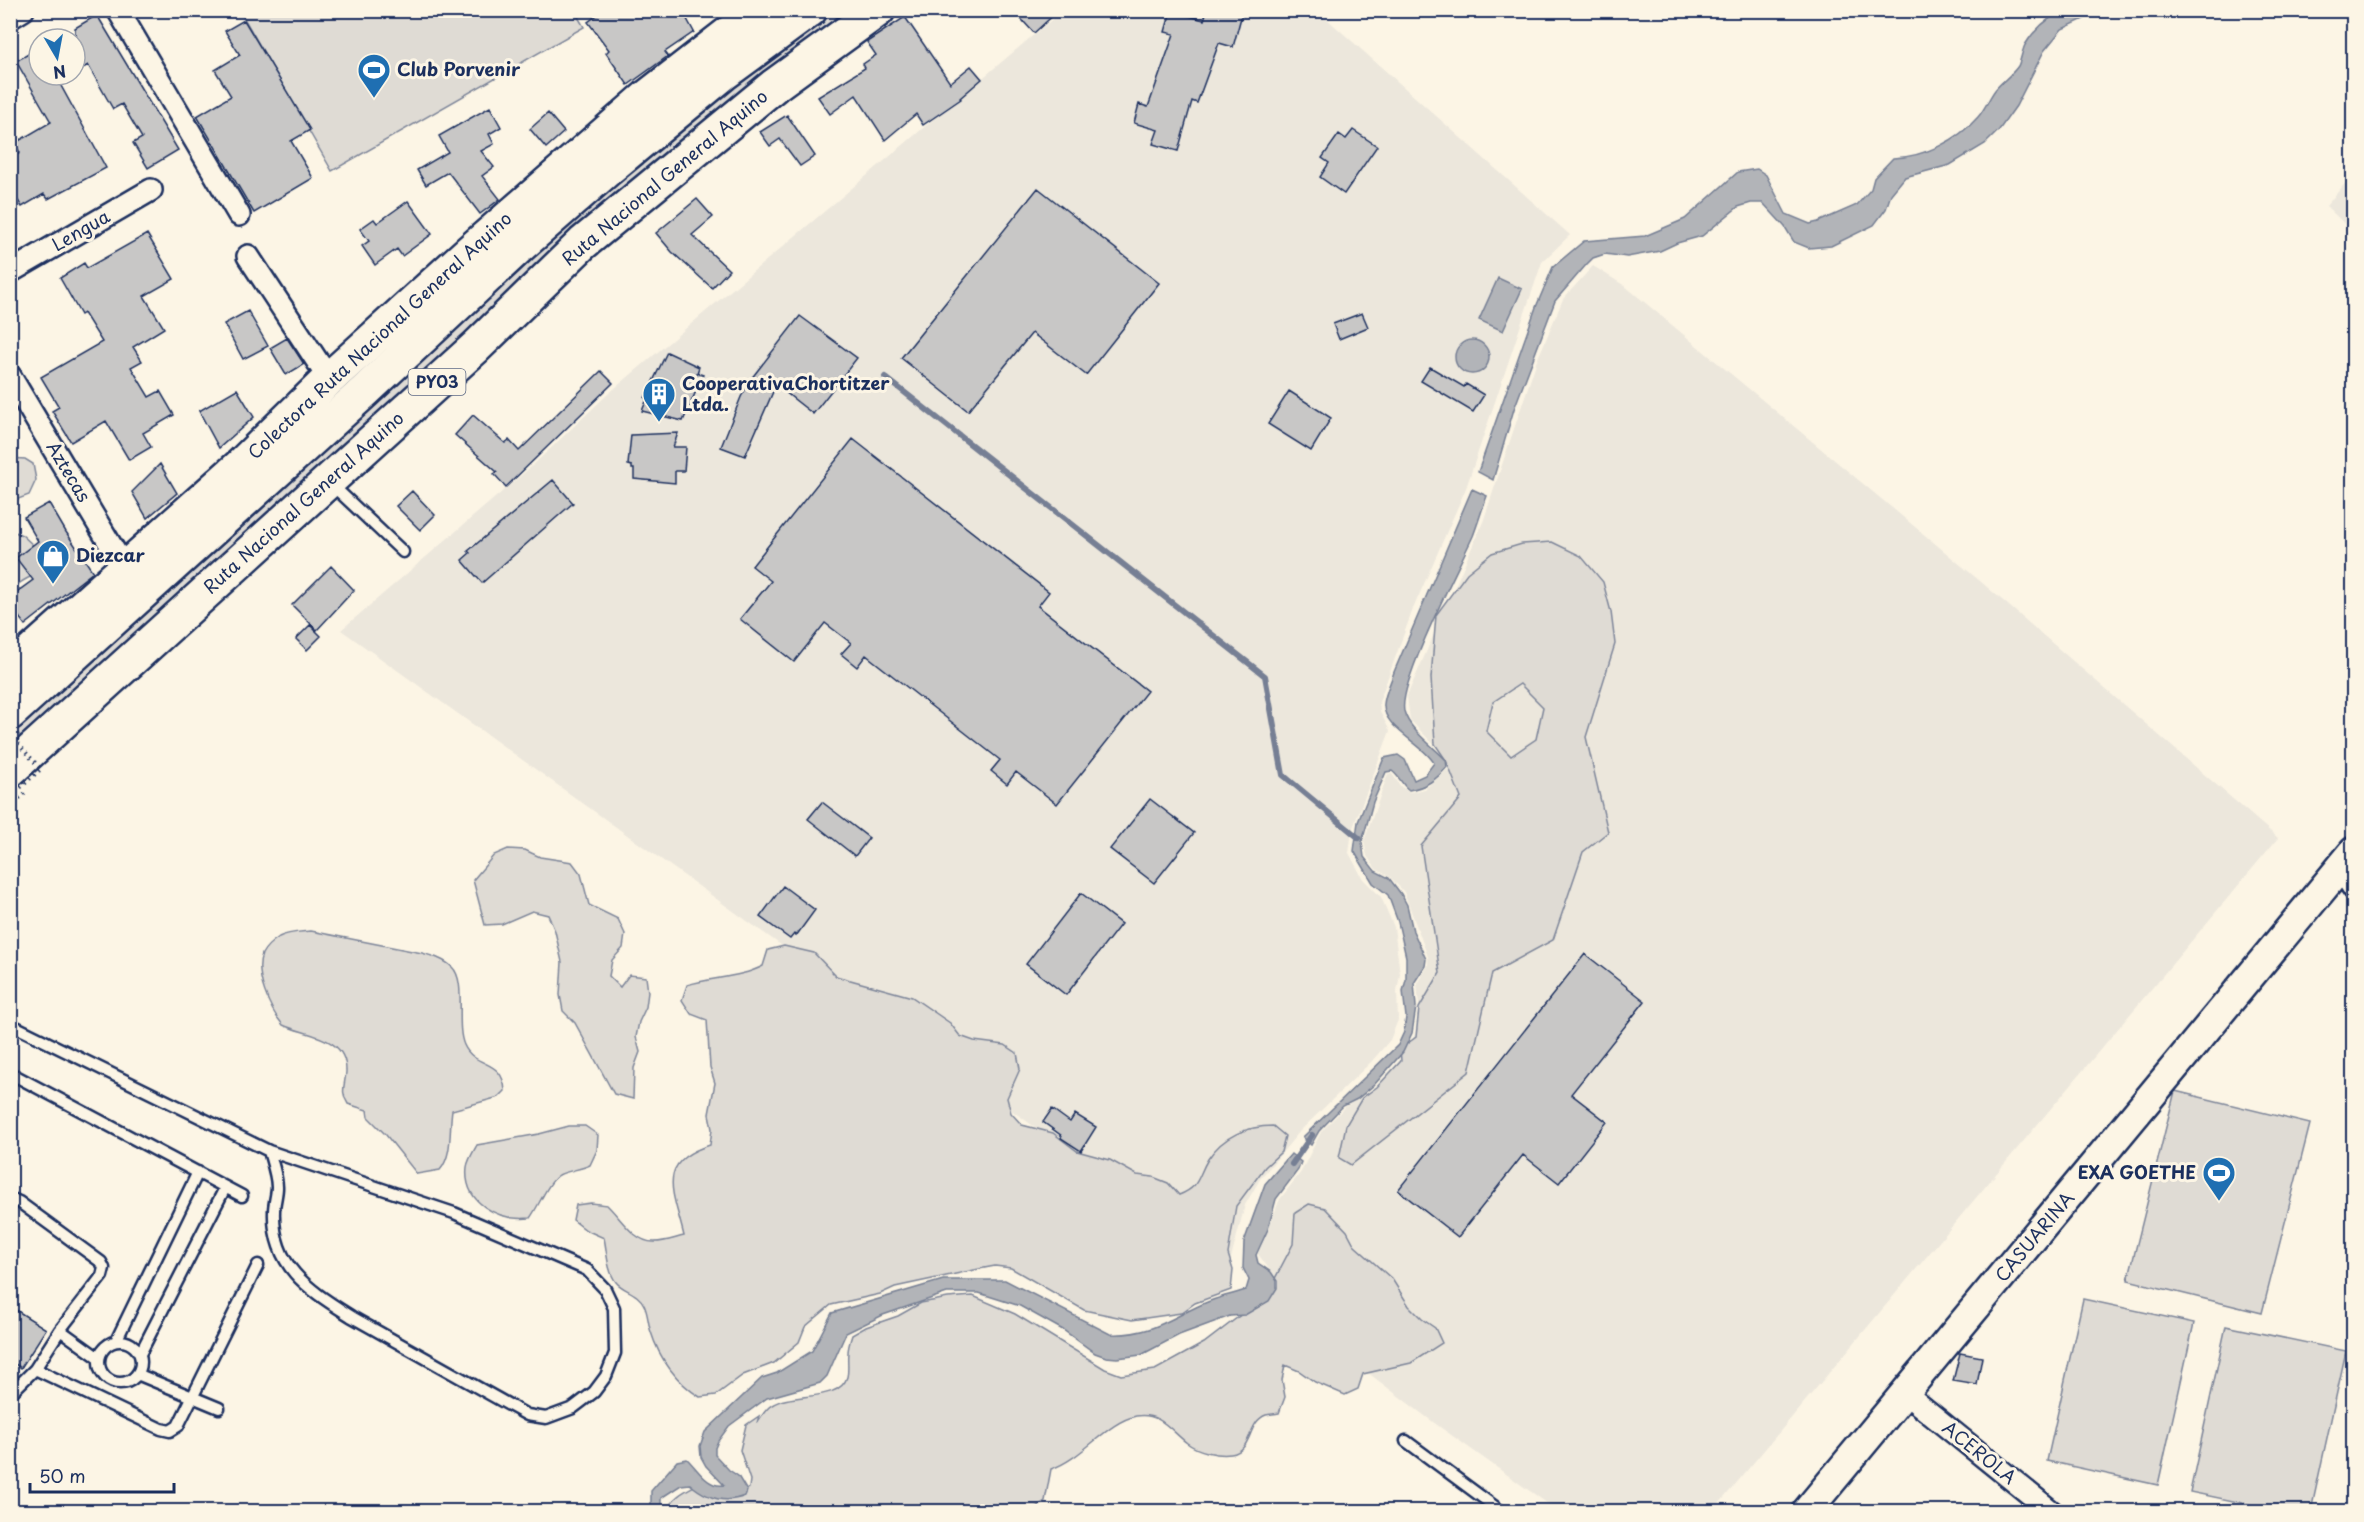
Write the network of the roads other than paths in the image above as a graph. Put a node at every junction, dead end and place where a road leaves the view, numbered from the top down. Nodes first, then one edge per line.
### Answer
1 (23, 10) edge
2 (118, 10) edge
3 (759, 10) edge
4 (810, 10) edge
5 (878, 10) edge
6 (10, 18) edge
7 (151, 190) dead end
8 (239, 215) dead end
9 (520, 246) junction
10 (248, 256) dead end
11 (10, 272) edge
12 (10, 376) edge
13 (329, 378) junction
14 (240, 466) junction
15 (327, 481) junction
16 (403, 552) dead end
17 (125, 569) junction
18 (10, 671) edge
19 (10, 713) edge
20 (10, 770) edge
21 (2349, 869) edge
22 (10, 1024) edge
23 (10, 1073) edge
24 (269, 1151) junction
25 (198, 1172) junction
26 (225, 1188) junction
27 (242, 1196) dead end
28 (10, 1198) edge
29 (258, 1265) dead end
30 (60, 1330) junction
31 (116, 1341) junction
32 (140, 1354) junction
33 (99, 1358) junction
34 (35, 1369) junction
35 (137, 1374) junction
36 (10, 1394) edge
37 (1905, 1394) junction
38 (193, 1396) junction
39 (219, 1408) dead end
40 (1406, 1441) dead end
41 (1502, 1512) edge
42 (1806, 1512) edge
43 (2052, 1512) edge

1 - 6 street
2 - 8 street
3 - 13 main road, Colectora Ruta Nacional General Aquino
4 - 9 main road, PY03
5 - 15 main road, Ruta Nacional General Aquino / PY03
7 - 11 street, Lengua
9 - 14 main road
9 - 19 main road, PY03
10 - 13 street
12 - 17 street, Aztecas
13 - 14 main road, Colectora Ruta Nacional General Aquino
14 - 17 main road, Colectora Ruta Nacional General Aquino
15 - 16 lane
15 - 20 main road, Ruta Nacional General Aquino / PY03
17 - 18 main road, Colectora Ruta Nacional General Aquino
21 - 37 street, CASUARINA
22 - 24 lane
23 - 25 lane
24 - 24 lane
25 - 26 lane
25 - 31 lane
26 - 27 lane
26 - 32 lane
28 - 30 lane
29 - 38 lane
30 - 33 lane
30 - 34 lane
31 - 32 lane
31 - 33 lane
32 - 35 lane
33 - 35 lane
34 - 36 lane
34 - 38 lane
35 - 38 lane
37 - 42 street, CASUARINA
37 - 43 street, ACEROLA
38 - 39 lane
40 - 41 lane

